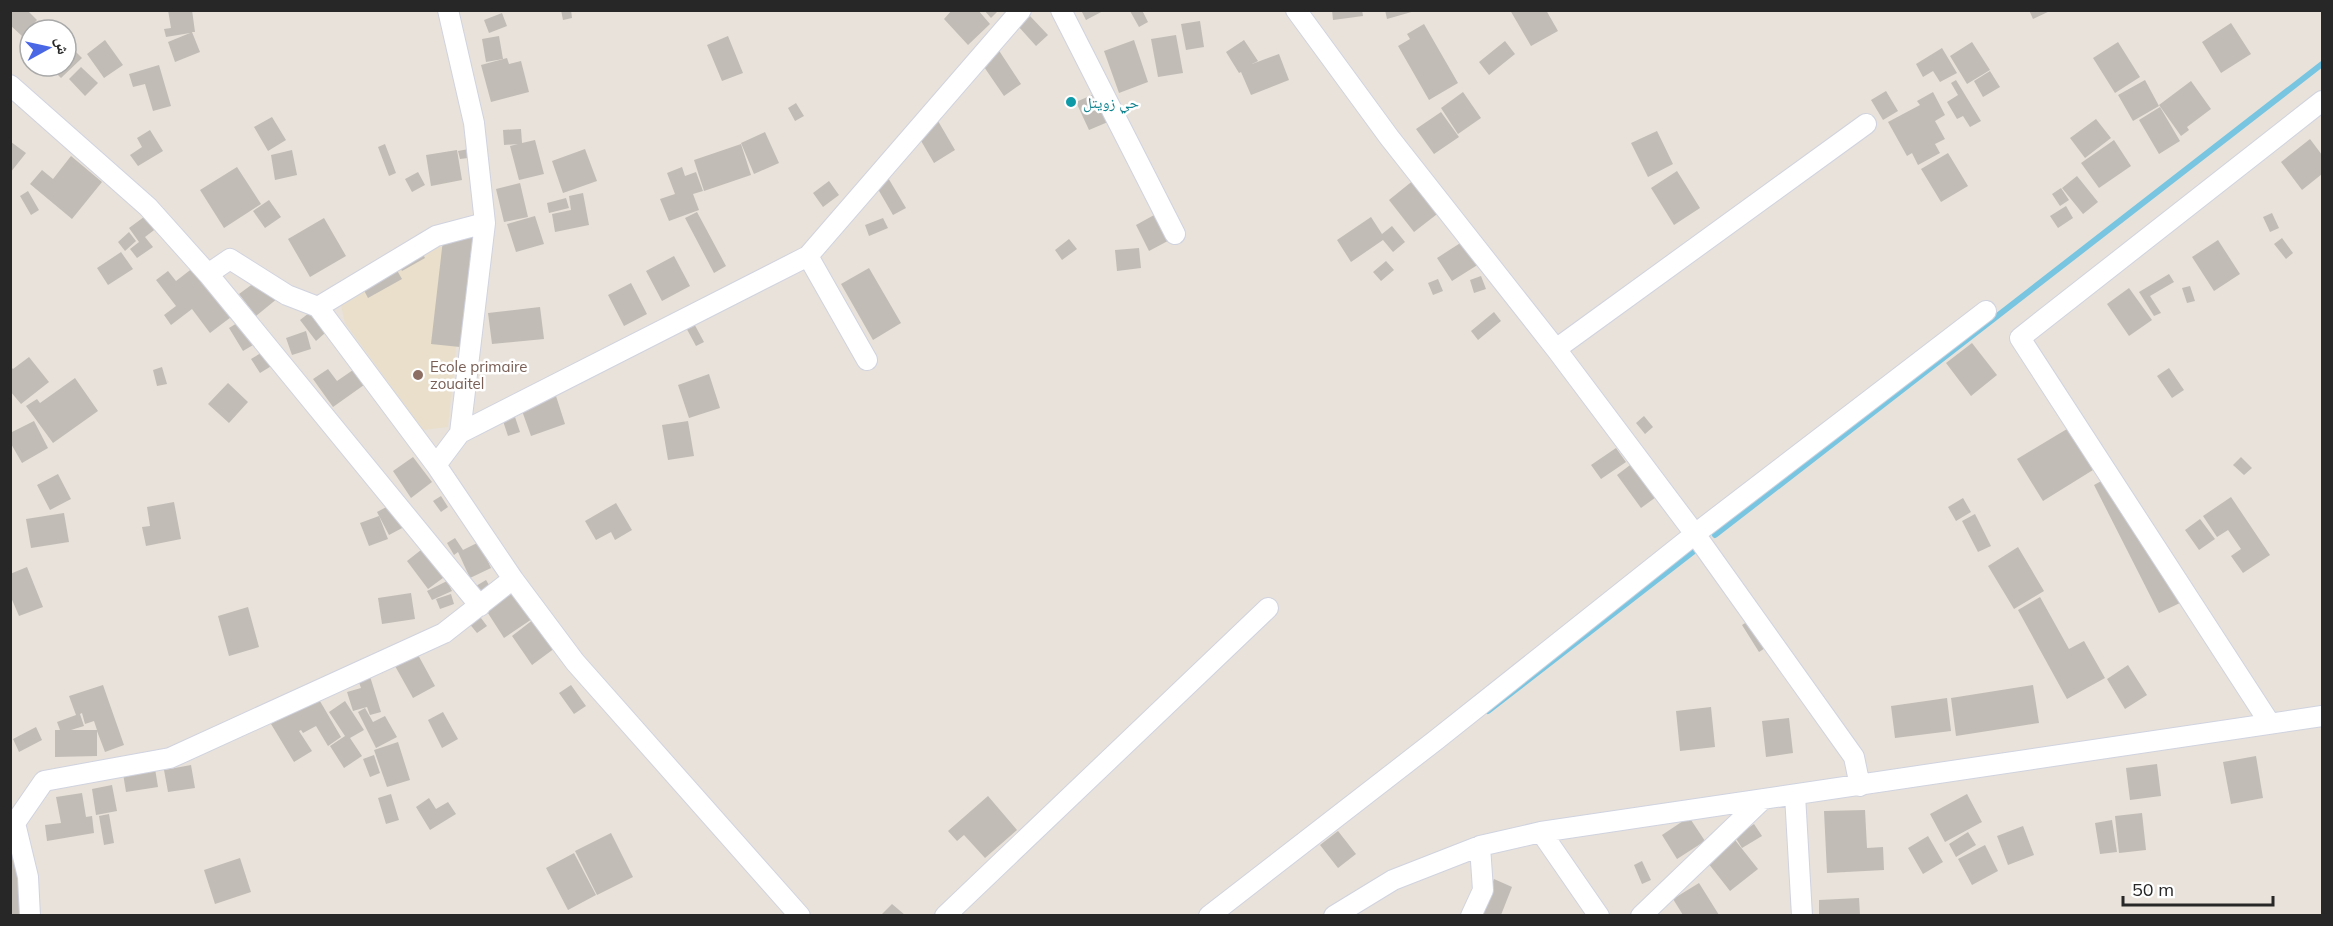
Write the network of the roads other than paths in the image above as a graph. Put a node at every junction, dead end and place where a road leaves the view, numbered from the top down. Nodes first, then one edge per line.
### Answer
1 (448, 10) edge
2 (1021, 10) edge
3 (1061, 10) edge
4 (1296, 10) edge
5 (10, 85) edge
6 (2322, 101) edge
7 (1866, 124) dead end
8 (485, 222) junction
9 (1175, 234) dead end
10 (808, 255) junction
11 (208, 274) junction
12 (318, 307) junction
13 (1986, 311) dead end
14 (1556, 349) junction
15 (867, 360) dead end
16 (460, 433) junction
17 (436, 465) junction
18 (1695, 534) junction
19 (513, 579) junction
20 (480, 606) junction
21 (1268, 608) dead end
22 (2322, 716) edge
23 (2269, 722) junction
24 (1860, 786) junction
25 (1795, 795) junction
26 (1762, 800) junction
27 (13, 824) edge
28 (1541, 832) junction
29 (1480, 846) junction
30 (30, 915) edge
31 (800, 915) edge
32 (945, 915) edge
33 (1209, 915) edge
34 (1334, 915) edge
35 (1472, 915) edge
36 (1599, 915) edge
37 (1641, 915) edge
38 (1802, 915) edge

1 - 8 street
2 - 10 street
3 - 9 street
4 - 14 street
5 - 11 street
6 - 23 street
7 - 14 street
8 - 12 street
8 - 16 street
10 - 15 street
10 - 16 street
11 - 12 street
11 - 20 street
12 - 17 street
13 - 18 street
14 - 18 street
16 - 17 street
17 - 19 street
18 - 24 street
18 - 33 street
19 - 20 street
19 - 31 street
20 - 27 street
21 - 32 street
22 - 23 street
23 - 24 street
24 - 25 street
25 - 26 street
25 - 38 street
26 - 28 street
26 - 37 street
27 - 30 street
28 - 29 street
28 - 36 street
29 - 34 street
29 - 35 street

